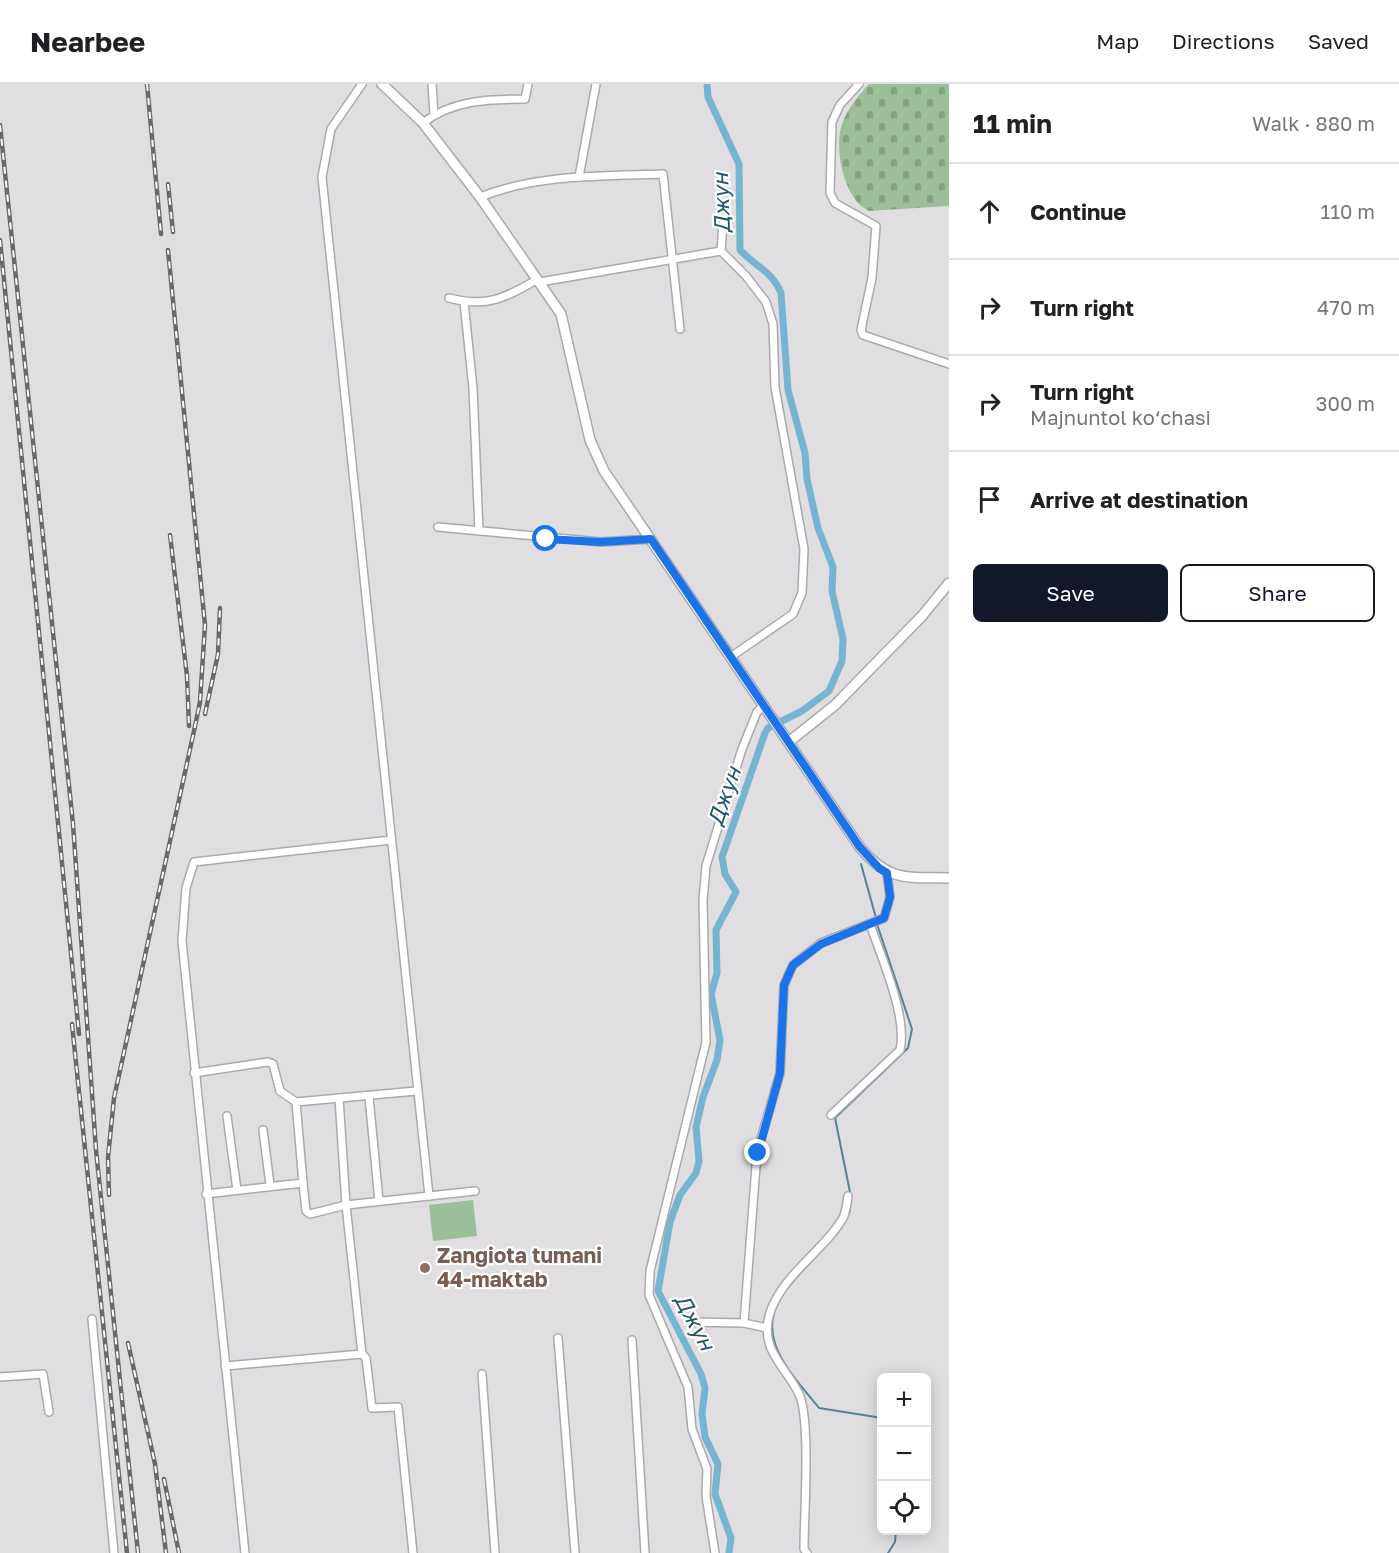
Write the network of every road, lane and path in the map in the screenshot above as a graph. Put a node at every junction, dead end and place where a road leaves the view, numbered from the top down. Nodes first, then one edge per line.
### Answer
1 (362, 84) edge
2 (382, 84) edge
3 (432, 84) edge
4 (528, 84) edge
5 (596, 84) edge
6 (859, 84) edge
7 (434, 114) junction
8 (423, 123) junction
9 (579, 177) junction
10 (480, 196) junction
11 (723, 223) dead end
12 (721, 251) junction
13 (672, 258) junction
14 (539, 280) junction
15 (448, 298) dead end
16 (464, 302) junction
17 (680, 329) dead end
18 (949, 364) edge
19 (438, 527) dead end
20 (479, 531) junction
21 (651, 539) junction
22 (949, 583) edge
23 (732, 656) junction
24 (764, 705) junction
25 (790, 741) junction
26 (391, 840) junction
27 (887, 873) junction
28 (949, 878) edge
29 (875, 923) junction
30 (194, 1073) junction
31 (416, 1091) junction
32 (369, 1096) junction
33 (339, 1098) junction
34 (296, 1102) junction
35 (831, 1115) dead end
36 (227, 1116) dead end
37 (263, 1130) dead end
38 (303, 1184) junction
39 (270, 1185) junction
40 (237, 1190) junction
41 (475, 1191) dead end
42 (206, 1194) junction
43 (429, 1196) junction
44 (848, 1196) dead end
45 (379, 1201) junction
46 (346, 1205) junction
47 (92, 1319) dead end
48 (690, 1322) dead end
49 (744, 1323) junction
50 (767, 1328) junction
51 (558, 1338) dead end
52 (632, 1340) dead end
53 (362, 1354) junction
54 (225, 1366) junction
55 (482, 1374) dead end
56 (0, 1377) edge
57 (49, 1412) dead end
58 (114, 1553) edge
59 (245, 1553) edge
60 (413, 1553) edge
61 (495, 1553) edge
62 (575, 1553) edge
63 (645, 1553) edge
64 (715, 1553) edge
65 (807, 1553) edge

1 - 26 street
2 - 8 main road
3 - 7 street
4 - 7 street
5 - 9 street
6 - 18 street
7 - 8 street
8 - 10 main road
9 - 10 street
9 - 13 street
10 - 14 main road
11 - 12 street
12 - 13 street
12 - 23 street
13 - 14 street
13 - 17 street
14 - 16 street
14 - 21 main road
15 - 16 street
16 - 20 street
19 - 20 street
20 - 21 street
21 - 23 main road
22 - 25 main road
23 - 24 main road
24 - 25 main road
24 - 64 street
25 - 27 main road
26 - 30 street
26 - 31 street
27 - 28 main road
27 - 29 street
29 - 35 street
29 - 49 street
30 - 34 street
30 - 42 street
31 - 32 street
31 - 43 street
32 - 33 street
32 - 45 street
33 - 34 street
33 - 46 street
34 - 38 street
36 - 40 street
37 - 39 street
38 - 39 street
38 - 46 street
39 - 40 street
40 - 42 street
41 - 43 street
42 - 54 street
43 - 45 street
44 - 50 street
45 - 46 street
46 - 53 street
47 - 58 street
48 - 49 street
49 - 50 street
50 - 65 street
51 - 62 street
52 - 63 street
53 - 54 street
53 - 60 street
54 - 59 street
55 - 61 street
56 - 57 street

